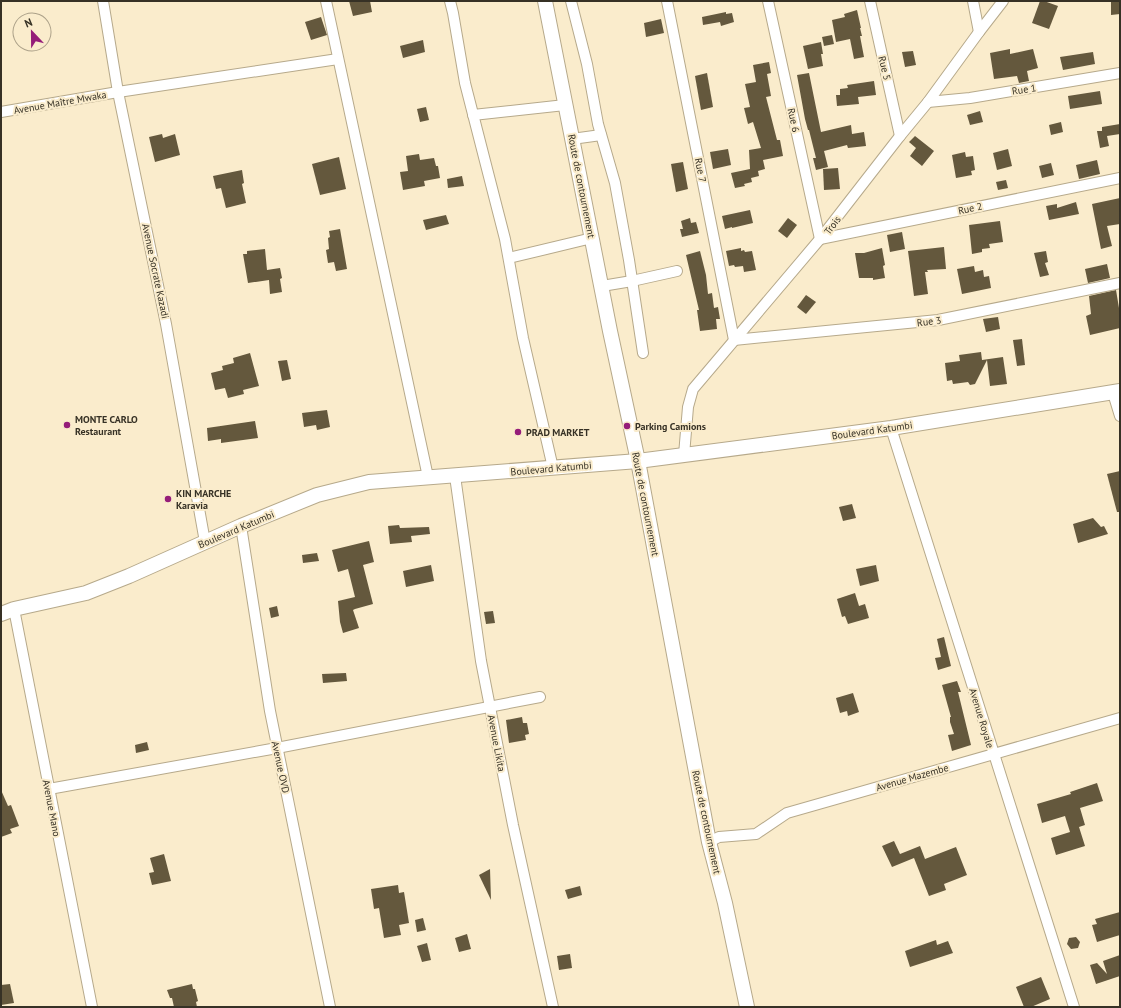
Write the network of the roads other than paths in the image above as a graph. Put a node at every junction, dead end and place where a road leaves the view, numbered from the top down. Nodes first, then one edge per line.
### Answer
1 (103, 1) edge
2 (326, 1) edge
3 (450, 1) edge
4 (545, 1) edge
5 (571, 1) edge
6 (667, 1) edge
7 (768, 1) edge
8 (870, 1) edge
9 (973, 1) edge
10 (1003, 1) edge
11 (979, 32) junction
12 (338, 59) junction
13 (1120, 73) edge
14 (118, 92) junction
15 (928, 102) junction
16 (565, 105) junction
17 (1, 112) edge
18 (473, 114) junction
19 (601, 135) junction
20 (900, 136) junction
21 (572, 139) junction
22 (1120, 178) edge
23 (592, 238) junction
24 (820, 239) junction
25 (508, 258) junction
26 (677, 271) dead end
27 (632, 281) junction
28 (1120, 283) edge
29 (602, 286) junction
30 (734, 340) junction
31 (642, 353) dead end
32 (1116, 392) edge
33 (1120, 416) edge
34 (891, 428) junction
35 (684, 455) junction
36 (638, 461) junction
37 (553, 468) junction
38 (455, 476) junction
39 (428, 477) junction
40 (240, 526) junction
41 (205, 542) junction
42 (7, 612) edge
43 (540, 697) dead end
44 (490, 706) junction
45 (1120, 718) edge
46 (277, 748) junction
47 (993, 754) junction
48 (49, 789) junction
49 (709, 842) junction
50 (92, 1007) edge
51 (330, 1007) edge
52 (553, 1007) edge
53 (747, 1007) edge
54 (1074, 1007) edge

1 - 14 street, Avenue Socrate Kazadi
2 - 12 street
3 - 18 street
4 - 16 street, Route de contournement
5 - 19 street
6 - 30 street, Rue 7
7 - 24 street, Rue 6
8 - 20 street, Rue 5
9 - 11 street
10 - 11 street, Trois
11 - 15 street, Trois
12 - 14 street, Avenue Maître Mwaka
12 - 39 street
13 - 15 street, Rue 1
14 - 17 street, Avenue Maître Mwaka
14 - 41 street, Avenue Socrate Kazadi
15 - 20 street, Trois
16 - 18 street
16 - 21 street, Route de contournement
18 - 25 street
19 - 21 street
19 - 27 street
20 - 24 street, Trois
21 - 23 street, Route de contournement
22 - 24 street, Rue 2
23 - 25 street
23 - 29 street, Route de contournement
24 - 30 street, Trois
25 - 37 street
26 - 27 street
27 - 29 street
27 - 31 street
28 - 30 street, Rue 3
29 - 36 street, Route de contournement
30 - 35 street, Trois
32 - 33 street
32 - 34 street, Boulevard Katumbi
34 - 35 street, Boulevard Katumbi
34 - 47 street, Avenue Royale
35 - 36 street, Boulevard Katumbi
36 - 37 street, Boulevard Katumbi
36 - 49 street, Route de contournement
37 - 38 street, Boulevard Katumbi
38 - 39 street, Boulevard Katumbi
38 - 44 street, Avenue Likita
39 - 40 street, Boulevard Katumbi
40 - 41 street, Boulevard Katumbi
40 - 46 street, Avenue OVD
41 - 42 street, Boulevard Katumbi
42 - 48 street, Avenue Mano
43 - 44 street
44 - 46 street
44 - 52 street, Avenue Likita
45 - 47 street, Avenue Mazembe
46 - 48 street
46 - 51 street, Avenue OVD
47 - 49 street, Avenue Mazembe
47 - 54 street, Avenue Royale
48 - 50 street, Avenue Mano
49 - 53 street, Route de contournement

